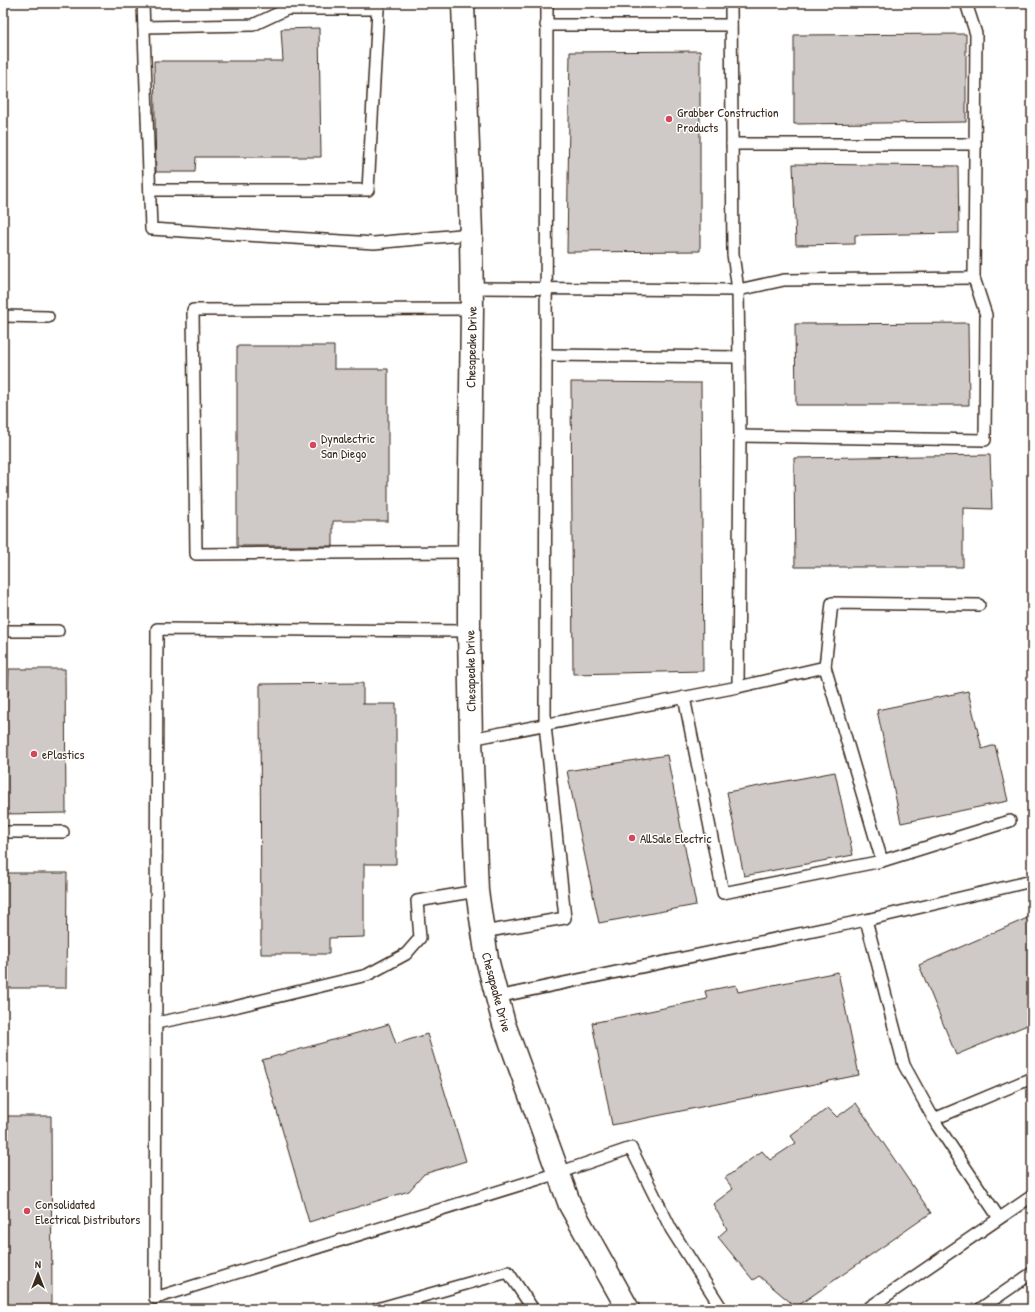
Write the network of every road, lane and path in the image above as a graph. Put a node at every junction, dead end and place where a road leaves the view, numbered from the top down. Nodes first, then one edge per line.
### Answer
1 (143, 3) edge
2 (463, 3) edge
3 (547, 3) edge
4 (731, 3) edge
5 (966, 3) edge
6 (378, 6) edge
7 (546, 25) junction
8 (731, 25) junction
9 (144, 27) junction
10 (732, 144) junction
11 (975, 144) junction
12 (150, 190) junction
13 (471, 234) junction
14 (974, 278) junction
15 (546, 288) junction
16 (738, 290) junction
17 (472, 299) junction
18 (3, 316) edge
19 (48, 317) dead end
20 (546, 354) junction
21 (739, 357) junction
22 (740, 436) junction
23 (469, 552) junction
24 (980, 604) dead end
25 (3, 631) edge
26 (58, 631) dead end
27 (469, 631) junction
28 (825, 668) junction
29 (738, 687) junction
30 (684, 698) junction
31 (544, 725) junction
32 (471, 739) junction
33 (1010, 821) dead end
34 (3, 832) edge
35 (63, 832) dead end
36 (882, 861) junction
37 (1032, 881) edge
38 (477, 891) junction
39 (866, 920) junction
40 (483, 932) junction
41 (497, 997) junction
42 (156, 1023) junction
43 (1032, 1078) edge
44 (934, 1119) junction
45 (558, 1173) junction
46 (1032, 1196) edge
47 (999, 1218) junction
48 (1032, 1273) edge
49 (377, 1309) edge
50 (533, 1309) edge
51 (628, 1309) edge
52 (722, 1309) edge
53 (866, 1309) edge
54 (980, 1309) edge

1 - 9 lane
2 - 13 street, Chesapeake Drive
3 - 7 lane
4 - 8 lane
5 - 11 lane
6 - 9 lane
6 - 12 lane
7 - 8 lane
7 - 15 lane
8 - 10 lane
9 - 12 lane
10 - 11 lane
10 - 16 lane
11 - 14 lane
12 - 13 lane
13 - 17 street, Chesapeake Drive
14 - 16 lane
14 - 22 lane
15 - 16 lane
15 - 17 lane
15 - 20 lane
16 - 21 lane
17 - 23 street, Chesapeake Drive
17 - 23 lane
18 - 19 lane
20 - 21 lane
20 - 31 lane
21 - 22 lane
22 - 29 lane
23 - 27 street, Chesapeake Drive
24 - 28 lane
25 - 26 lane
27 - 32 street, Chesapeake Drive
27 - 42 lane
28 - 29 lane
28 - 36 lane
29 - 30 lane
30 - 31 lane
30 - 36 lane
31 - 32 lane
31 - 40 lane
32 - 38 street, Chesapeake Drive
33 - 36 lane
34 - 35 lane
37 - 39 lane
38 - 40 street, Chesapeake Drive
38 - 42 lane
39 - 41 lane
39 - 44 lane
40 - 41 street, Chesapeake Drive
41 - 45 street, Chesapeake Drive
42 - 45 lane
43 - 44 lane
44 - 47 lane
45 - 51 street, Chesapeake Drive
45 - 52 lane
46 - 47 lane
47 - 53 lane
48 - 54 lane
49 - 50 lane

